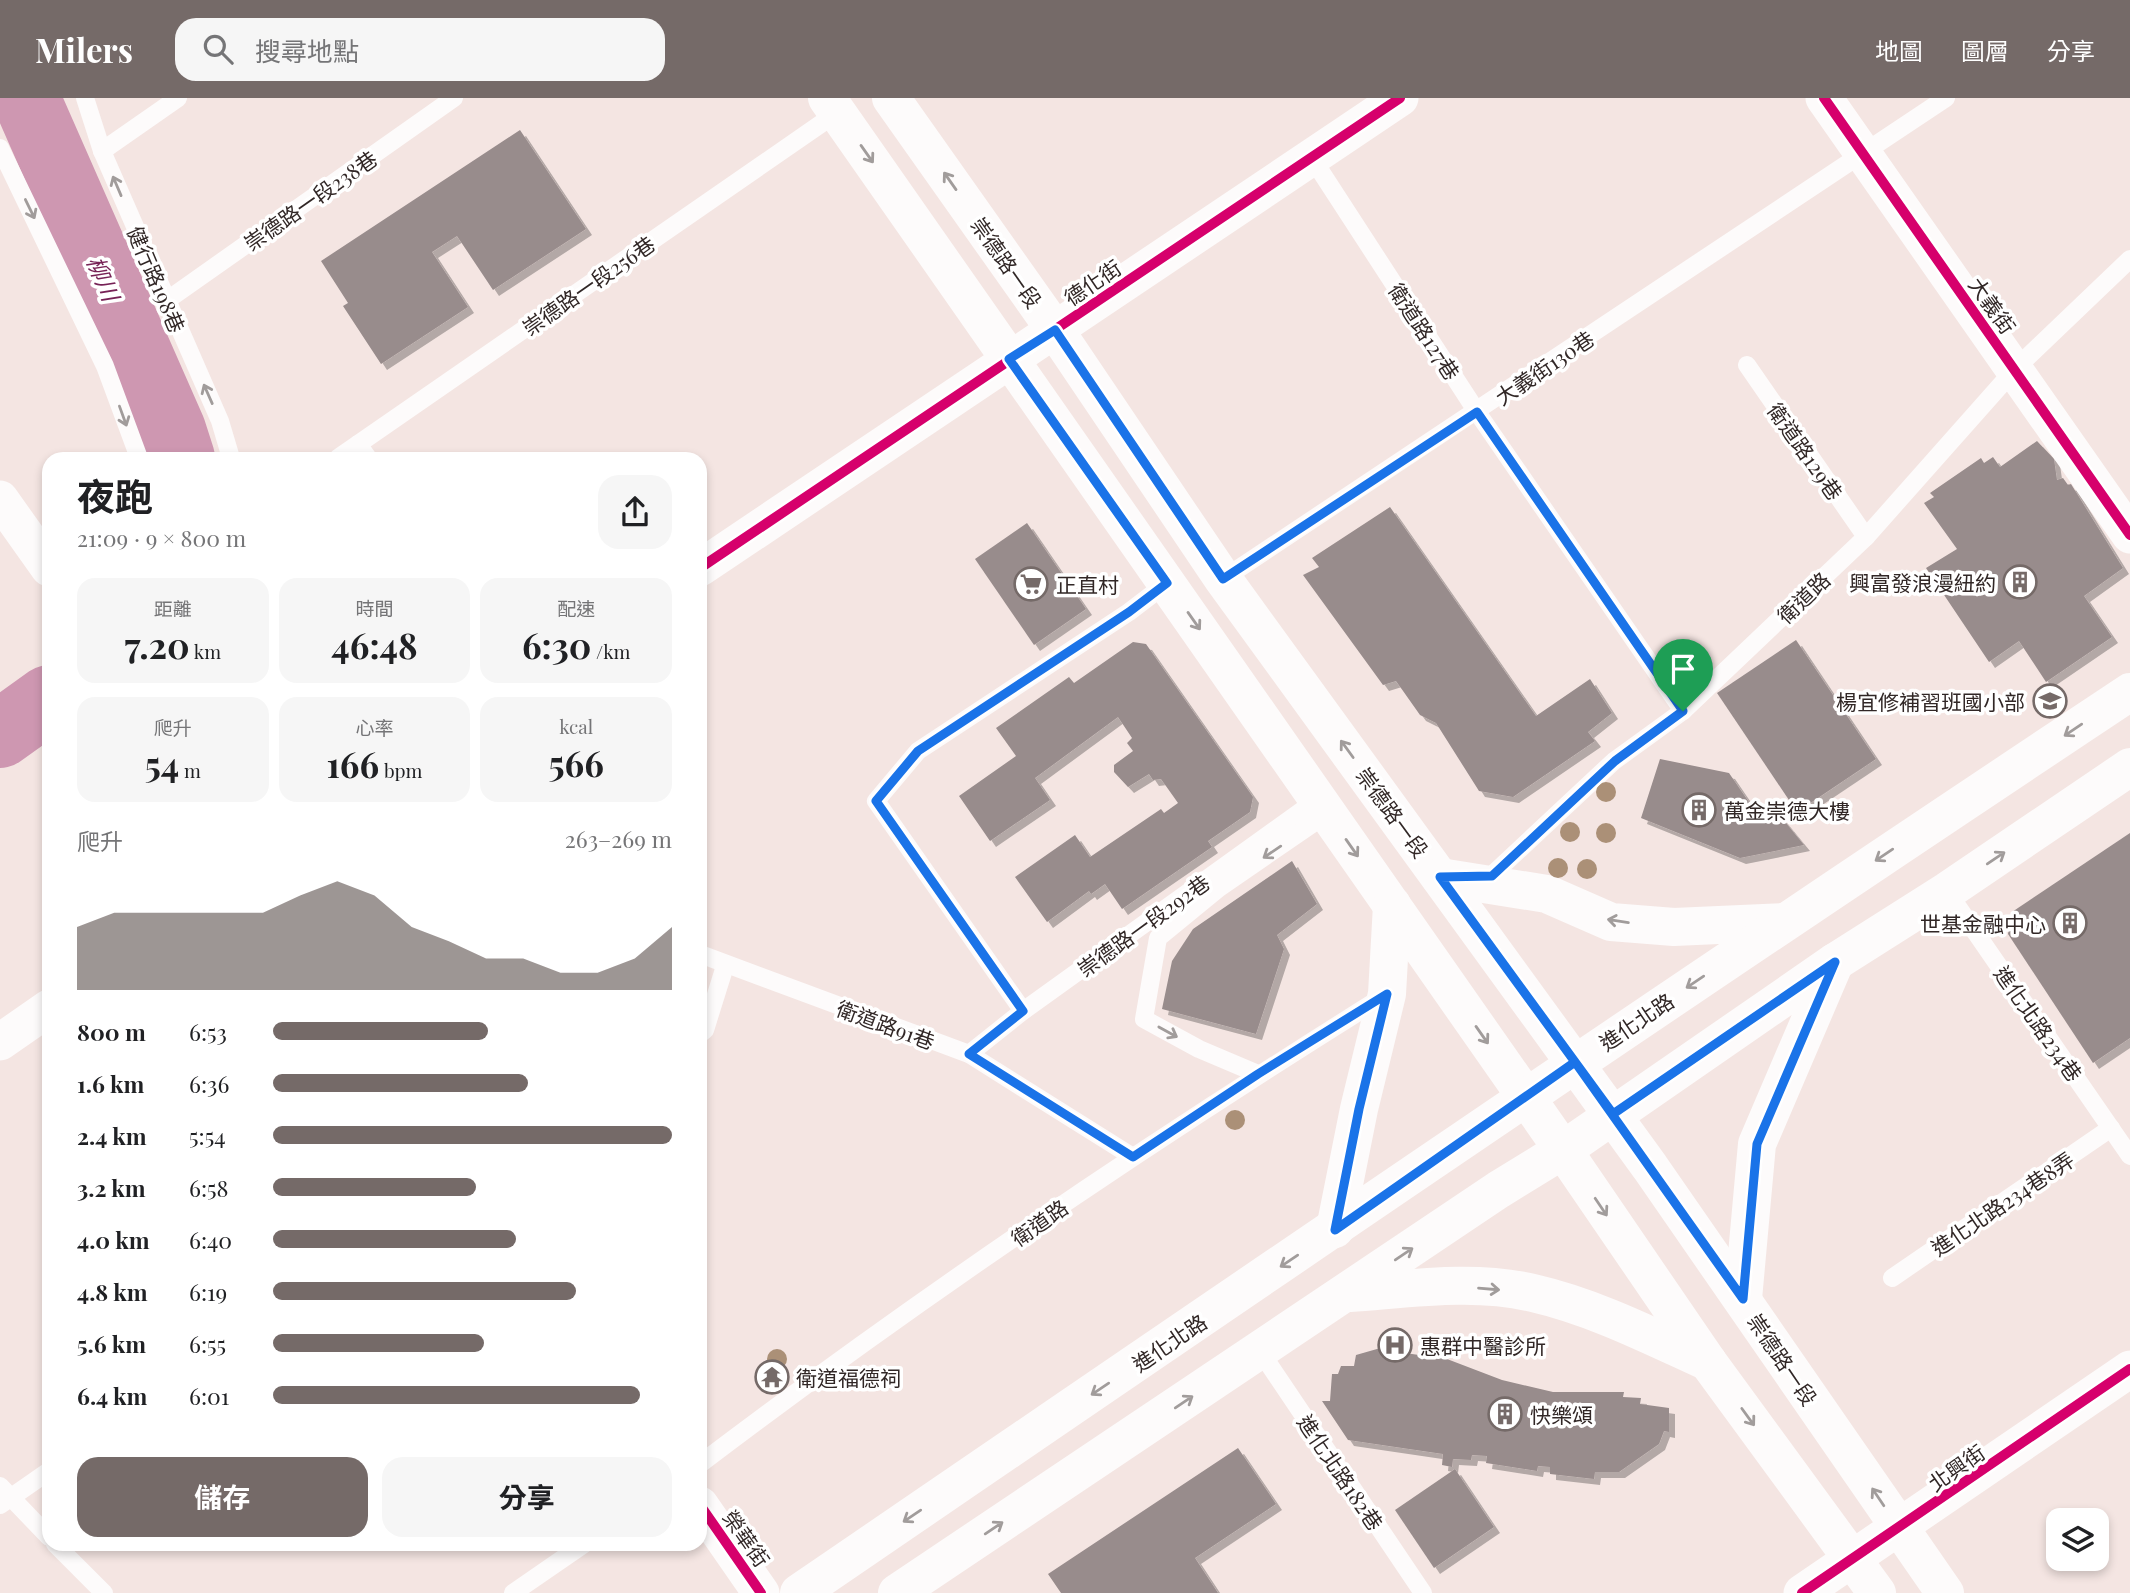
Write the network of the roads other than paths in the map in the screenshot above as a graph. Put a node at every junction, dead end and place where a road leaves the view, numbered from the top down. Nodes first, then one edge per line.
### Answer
1 (85, 98) edge
2 (178, 98) edge
3 (454, 98) edge
4 (891, 98) edge
5 (1399, 98) edge
6 (1824, 98) edge
7 (1946, 98) edge
8 (832, 105) edge
9 (0, 148) edge
10 (102, 151) junction
11 (1864, 155) junction
12 (1312, 158) junction
13 (2130, 259) edge
14 (166, 301) junction
15 (1055, 330) junction
16 (1009, 359) junction
17 (1747, 365) dead end
18 (2015, 369) junction
19 (1477, 412) junction
20 (363, 451) edge
21 (137, 452) edge
22 (230, 452) edge
23 (0, 499) edge
24 (2130, 535) edge
25 (1866, 537) junction
26 (42, 558) edge
27 (707, 563) edge
28 (1223, 579) junction
29 (1167, 583) junction
30 (2130, 692) edge
31 (1683, 711) junction
32 (2130, 767) edge
33 (1323, 806) junction
34 (1440, 877) junction
35 (1947, 891) junction
36 (1392, 905) junction
37 (1784, 922) junction
38 (707, 957) edge
39 (1835, 962) junction
40 (725, 965) junction
41 (1387, 994) junction
42 (1023, 1011) junction
43 (42, 1013) edge
44 (707, 1024) edge
45 (0, 1042) edge
46 (969, 1054) junction
47 (1575, 1062) junction
48 (1258, 1074) junction
49 (1526, 1096) junction
50 (1613, 1114) junction
51 (2111, 1128) junction
52 (1563, 1150) junction
53 (2130, 1156) edge
54 (1133, 1157) junction
55 (1335, 1230) junction
56 (1892, 1278) dead end
57 (1348, 1293) junction
58 (1743, 1299) junction
59 (1260, 1351) junction
60 (1708, 1362) junction
61 (2130, 1369) edge
62 (707, 1459) edge
63 (42, 1476) edge
64 (3, 1496) edge
65 (707, 1515) edge
66 (1899, 1529) junction
67 (42, 1531) edge
68 (62, 1551) edge
69 (557, 1551) edge
70 (1853, 1560) junction
71 (104, 1593) edge
72 (513, 1593) edge
73 (761, 1593) edge
74 (799, 1593) edge
75 (897, 1593) edge
76 (1423, 1593) edge
77 (1802, 1593) edge
78 (1877, 1593) edge
79 (1945, 1593) edge

1 - 10 lane, 健行路198巷
2 - 10 lane
3 - 14 lane, 崇德路一段238巷
15 -> 4 main road, 崇德路一段
5 - 12 street, 德化街
6 - 11 street, 大義街
7 - 11 lane, 大義街130巷
8 -> 16 main road
8 - 20 lane, 崇德路一段256巷
9 -> 21 lane
14 -> 10 lane, 健行路198巷
11 - 18 street, 大義街
11 - 19 lane, 大義街130巷
12 - 15 street, 德化街
12 - 19 lane, 衛道路127巷
13 - 18 lane, 衛道路
22 -> 14 lane, 健行路198巷
15 - 16 street, 德化街
15 - 28 main road, 崇德路一段
16 - 27 street, 德化街
16 - 29 main road
17 - 25 lane, 衛道路129巷
18 - 24 street, 大義街
18 - 25 lane, 衛道路
19 - 28 lane, 大義街130巷
19 - 31 lane, 衛道路127巷
23 - 26 street
25 - 31 lane, 衛道路
34 -> 28 main road, 崇德路一段
29 -> 33 main road
29 - 42 lane
30 -> 37 main road, 進化北路
31 - 34 lane, 衛道路
35 -> 32 main road
33 -> 36 main road
33 - 42 lane, 崇德路一段292巷
33 -> 48 lane
37 -> 34 main road
34 - 47 main road, 崇德路一段
35 - 39 main road
35 - 51 lane, 進化北路234巷
36 - 41 main road
36 -> 49 main road
37 -> 47 main road, 進化北路
38 - 40 lane, 衛道路91巷
39 - 50 main road
39 - 58 main road
40 - 44 lane
40 - 46 lane, 衛道路91巷
41 - 48 lane, 衛道路
41 - 55 main road
42 - 46 lane, 崇德路一段292巷
43 - 45 street
46 - 54 lane, 衛道路91巷
47 - 49 main road, 進化北路
47 - 50 main road, 崇德路一段
48 - 54 lane, 衛道路
49 - 52 main road
49 - 55 main road, 進化北路
50 - 52 main road
50 - 58 main road, 崇德路一段
51 - 53 lane, 進化北路234巷
51 - 56 lane, 進化北路234巷8弄
57 -> 52 main road
52 -> 60 main road
54 - 62 lane, 衛道路
55 -> 74 main road, 進化北路
57 - 59 main road
57 -> 60 main road
66 -> 58 main road, 崇德路一段
75 -> 59 main road
59 - 76 lane, 進化北路182巷
60 -> 70 main road
61 - 66 street, 北興街
63 - 64 lane
64 - 67 lane
65 - 73 street, 榮華街
66 - 70 street, 北興街
66 - 79 main road, 崇德路一段
68 - 71 lane
69 - 72 lane
70 - 77 street, 北興街
70 - 78 main road

